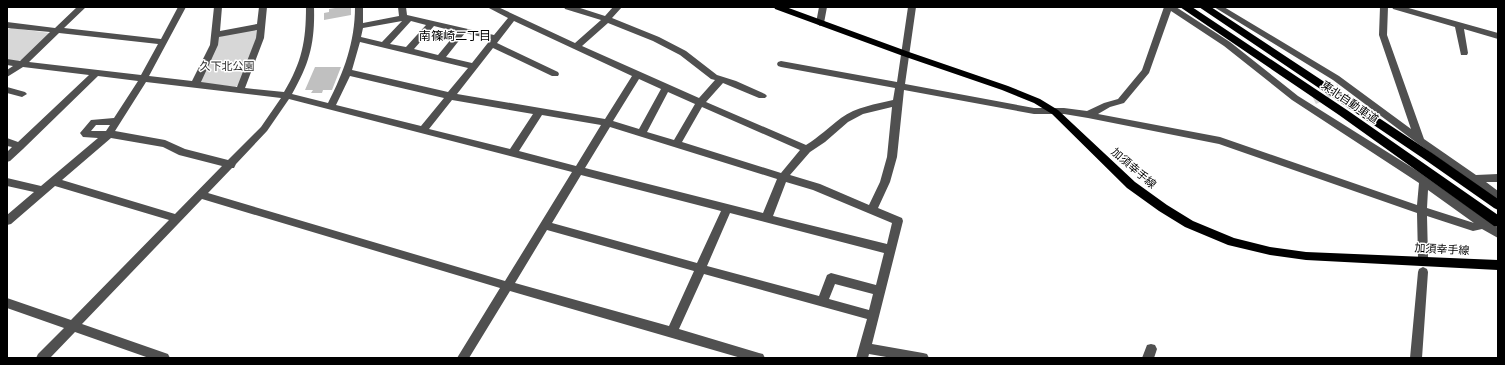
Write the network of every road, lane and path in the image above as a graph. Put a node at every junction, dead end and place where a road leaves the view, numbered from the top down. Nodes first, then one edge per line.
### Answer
1 (82, 7) edge
2 (182, 7) edge
3 (218, 7) edge
4 (263, 7) edge
5 (310, 7) edge
6 (359, 7) edge
7 (402, 7) edge
8 (491, 7) edge
9 (568, 7) edge
10 (618, 7) edge
11 (778, 7) edge
12 (823, 7) edge
13 (912, 7) edge
14 (1169, 7) edge
15 (1185, 7) edge
16 (1204, 7) edge
17 (1218, 7) edge
18 (1384, 7) edge
19 (1396, 7) edge
20 (513, 17) junction
21 (406, 18) junction
22 (607, 19) junction
23 (820, 22) junction
24 (432, 23) junction
25 (1459, 25) junction
26 (8, 26) edge
27 (261, 26) junction
28 (360, 26) junction
29 (57, 30) junction
30 (462, 30) junction
31 (215, 35) junction
32 (1498, 36) edge
33 (358, 39) junction
34 (494, 41) junction
35 (164, 42) junction
36 (1227, 44) junction
37 (1278, 44) junction
38 (384, 45) junction
39 (576, 46) junction
40 (409, 50) junction
41 (1464, 53) dead end
42 (906, 54) junction
43 (440, 58) junction
44 (7, 62) edge
45 (21, 64) junction
46 (782, 64) dead end
47 (474, 66) junction
48 (348, 72) junction
49 (96, 73) junction
50 (7, 74) edge
51 (555, 74) dead end
52 (637, 75) junction
53 (144, 78) junction
54 (721, 79) junction
55 (196, 85) junction
56 (900, 86) junction
57 (666, 88) junction
58 (7, 90) edge
59 (240, 90) junction
60 (22, 94) dead end
61 (288, 96) junction
62 (450, 96) junction
63 (762, 96) dead end
64 (897, 102) junction
65 (700, 103) junction
66 (331, 106) junction
67 (540, 111) junction
68 (1055, 112) junction
69 (1088, 115) junction
70 (118, 121) junction
71 (607, 123) junction
72 (423, 130) junction
73 (109, 134) junction
74 (641, 134) junction
75 (1420, 141) junction
76 (7, 142) edge
77 (676, 144) junction
78 (20, 146) junction
79 (807, 149) junction
80 (513, 153) junction
81 (7, 158) edge
82 (231, 165) junction
83 (579, 170) junction
84 (1412, 173) junction
85 (783, 177) junction
86 (1498, 178) edge
87 (1474, 179) junction
88 (53, 181) junction
89 (7, 182) edge
90 (1424, 182) junction
91 (42, 190) junction
92 (201, 195) junction
93 (1498, 196) edge
94 (1498, 205) edge
95 (727, 209) junction
96 (1422, 210) junction
97 (871, 211) junction
98 (178, 219) junction
99 (766, 219) junction
100 (7, 221) edge
101 (1498, 222) edge
102 (544, 224) junction
103 (1484, 224) junction
104 (1498, 234) edge
105 (891, 250) junction
106 (1423, 257) dead end
107 (1498, 265) edge
108 (699, 269) junction
109 (1423, 272) dead end
110 (507, 286) junction
111 (880, 291) junction
112 (823, 301) junction
113 (7, 303) edge
114 (873, 316) junction
115 (73, 327) junction
116 (672, 332) junction
117 (863, 353) edge
118 (42, 358) edge
119 (164, 358) edge
120 (463, 358) edge
121 (759, 358) edge
122 (918, 358) edge
123 (1416, 358) edge

1 - 29 street
2 - 35 street
3 - 31 street
4 - 27 street
5 - 61 street
6 - 28 street
7 - 21 street
8 - 20 street
9 - 22 street
10 - 22 street
11 - 23 main road, 加須幸手線
12 - 23 street
13 - 42 street
14 - 36 street
14 - 69 street
15 - 101 highway, 東北自動車道
16 - 94 highway, 東北自動車道
17 - 37 street
18 - 75 street
19 - 25 street
20 - 34 street
20 - 39 street
21 - 24 street
21 - 28 street
21 - 38 street
22 - 39 street
22 - 54 street
23 - 42 main road, 加須幸手線
24 - 30 street
24 - 40 street
25 - 32 street
25 - 41 street
26 - 29 street
27 - 31 street
27 - 59 street
28 - 33 street
29 - 35 street
29 - 45 street
30 - 34 street
30 - 43 street
31 - 55 street
33 - 38 street
33 - 48 street
34 - 47 street
34 - 51 street
35 - 53 street
36 - 84 street
36 - 84 street
37 - 75 street
37 - 75 street
38 - 40 street
39 - 52 street
40 - 43 street
42 - 56 street
42 - 68 main road, 加須幸手線
43 - 47 street
44 - 45 street
45 - 49 street
45 - 50 street
46 - 56 street
47 - 62 street
48 - 62 street
48 - 66 street
49 - 53 street
49 - 78 street
52 - 57 street
52 - 71 street
53 - 55 street
53 - 70 street
54 - 63 street
54 - 65 street
55 - 59 street
56 - 64 street
56 - 68 street
57 - 65 street
57 - 74 street
58 - 60 street
59 - 61 street
61 - 66 street
61 - 82 street
62 - 67 street
62 - 72 street
64 - 79 street
64 - 97 street
65 - 77 street
65 - 79 street
66 - 72 street
67 - 71 street
67 - 80 street
68 - 69 street
68 - 107 main road, 加須幸手線
69 - 96 street
70 - 73 street
70 - 73 street
71 - 74 street
71 - 83 street
72 - 80 street
73 - 82 street
73 - 88 street
74 - 77 street
75 - 87 street
76 - 78 street
77 - 85 street
78 - 81 street
79 - 85 street
80 - 83 street
82 - 92 street
83 - 95 street
83 - 102 street
84 - 90 street
85 - 97 street
85 - 99 street
86 - 87 street
87 - 93 street
88 - 91 street
88 - 98 street
89 - 91 street
90 - 96 street
90 - 103 street
91 - 100 street
92 - 98 street
92 - 110 street
95 - 99 street
95 - 108 street
96 - 103 street
96 - 106 street
97 - 105 street
98 - 115 street
99 - 105 street
102 - 108 street
102 - 110 street
103 - 104 street
105 - 111 street
108 - 112 street
108 - 116 street
109 - 123 street
110 - 116 street
110 - 120 street
111 - 112 street
111 - 114 street
112 - 114 street
113 - 115 street
114 - 117 street
115 - 118 street
115 - 119 street
116 - 121 street
117 - 122 street

